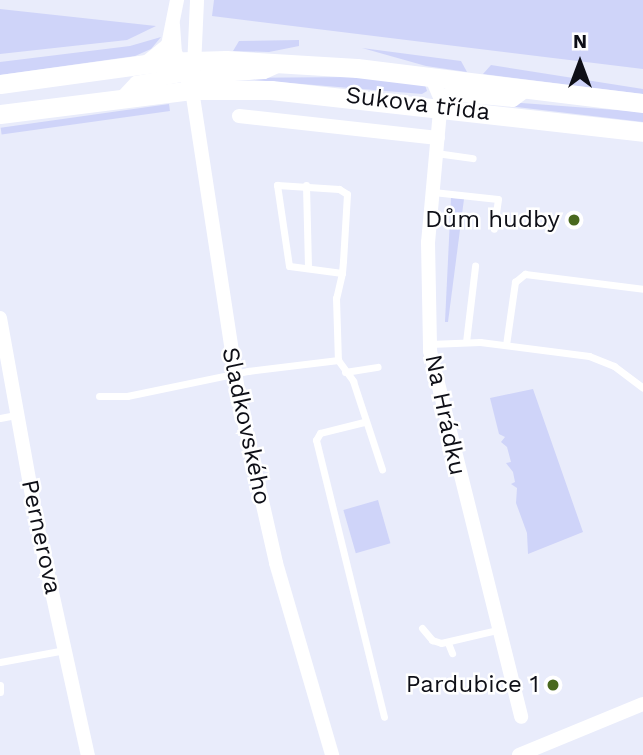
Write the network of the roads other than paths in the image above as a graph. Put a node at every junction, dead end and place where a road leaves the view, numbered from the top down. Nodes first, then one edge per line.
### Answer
1 (177, 0) edge
2 (197, 0) edge
3 (173, 25) junction
4 (286, 62) junction
5 (137, 65) junction
6 (189, 72) junction
7 (431, 76) junction
8 (5, 84) edge
9 (529, 88) junction
10 (643, 103) edge
11 (441, 106) junction
12 (0, 114) edge
13 (239, 116) dead end
14 (643, 132) edge
15 (438, 138) junction
16 (436, 153) junction
17 (472, 158) dead end
18 (306, 185) junction
19 (432, 192) junction
20 (494, 229) dead end
21 (475, 266) dead end
22 (308, 268) junction
23 (342, 274) junction
24 (643, 289) edge
25 (0, 318) edge
26 (466, 342) junction
27 (429, 344) junction
28 (506, 345) junction
29 (338, 360) junction
30 (378, 367) dead end
31 (345, 372) junction
32 (234, 375) junction
33 (643, 387) edge
34 (99, 396) dead end
35 (16, 415) junction
36 (0, 418) edge
37 (363, 422) junction
38 (382, 468) dead end
39 (422, 628) dead end
40 (497, 630) junction
41 (449, 643) junction
42 (66, 650) junction
43 (452, 653) dead end
44 (0, 662) edge
45 (0, 685) edge
46 (0, 692) edge
47 (643, 704) edge
48 (384, 718) dead end
49 (521, 718) dead end
50 (88, 755) edge
51 (332, 755) edge
52 (519, 755) edge

1 - 3 street
2 - 6 street
3 - 5 street
3 - 6 street
4 - 6 street, Sukova třída
4 - 6 street, Sukova třída
4 - 7 street, Sukova třída
5 - 6 street, Sukova třída
5 - 8 street, Sukova třída
6 - 11 street, Sukova třída
6 - 12 street, Sukova třída
6 - 32 street, Sladkovského
7 - 9 street, Sukova třída
7 - 11 street, Na Hrádku
9 - 10 street, Sukova třída
9 - 11 street
11 - 14 street, Sukova třída
11 - 15 street, Na Hrádku
13 - 15 street, Sukova třída
15 - 16 street, Na Hrádku
16 - 17 lane
16 - 19 street, Na Hrádku
18 - 22 lane
18 - 22 lane
18 - 23 lane
19 - 20 lane
19 - 27 street, Na Hrádku
21 - 26 lane
22 - 23 lane
23 - 29 lane
24 - 28 lane
25 - 35 street, Pernerova
26 - 27 lane
26 - 28 lane
27 - 40 street, Na Hrádku
28 - 33 lane
29 - 31 lane
29 - 32 lane
30 - 31 lane
31 - 37 lane
32 - 34 lane
32 - 51 street, Sladkovského
35 - 36 lane
35 - 42 street, Pernerova
37 - 38 lane
37 - 48 lane
39 - 41 lane
40 - 41 lane
40 - 49 street, Na Hrádku
41 - 43 lane
42 - 44 lane
42 - 50 street, Pernerova
45 - 46 lane
47 - 52 street

